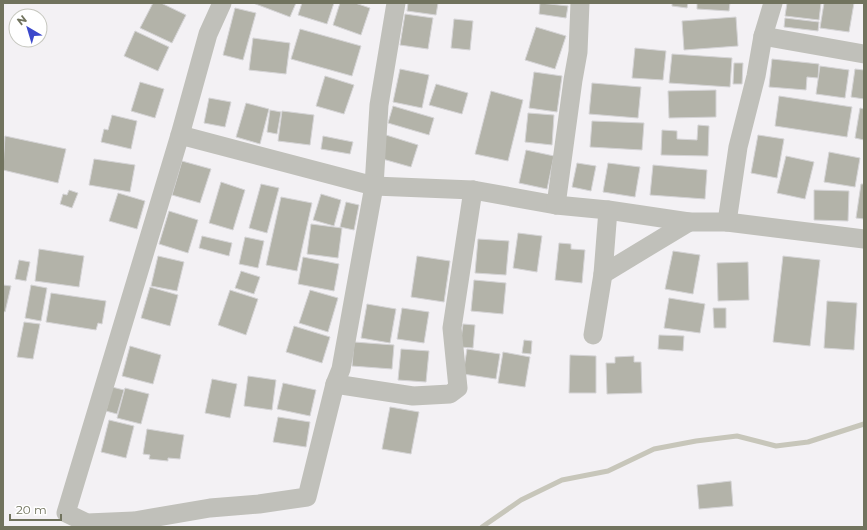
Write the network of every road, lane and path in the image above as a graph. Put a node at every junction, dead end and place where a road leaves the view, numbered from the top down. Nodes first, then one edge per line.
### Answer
1 (222, 3) edge
2 (396, 3) edge
3 (580, 3) edge
4 (773, 3) edge
5 (763, 36) junction
6 (864, 54) edge
7 (180, 136) junction
8 (374, 186) junction
9 (473, 190) junction
10 (556, 205) junction
11 (608, 210) junction
12 (689, 222) junction
13 (727, 222) junction
14 (864, 239) edge
15 (603, 274) junction
16 (594, 335) dead end
17 (335, 384) junction

1 - 7 street
2 - 8 street
3 - 10 street
4 - 5 street
5 - 6 street
5 - 13 street
7 - 8 street
7 - 17 street
8 - 9 street
8 - 17 street
9 - 10 street
9 - 17 street
10 - 11 street
11 - 12 street
11 - 15 street
12 - 13 street
12 - 15 street
13 - 14 street
15 - 16 street

